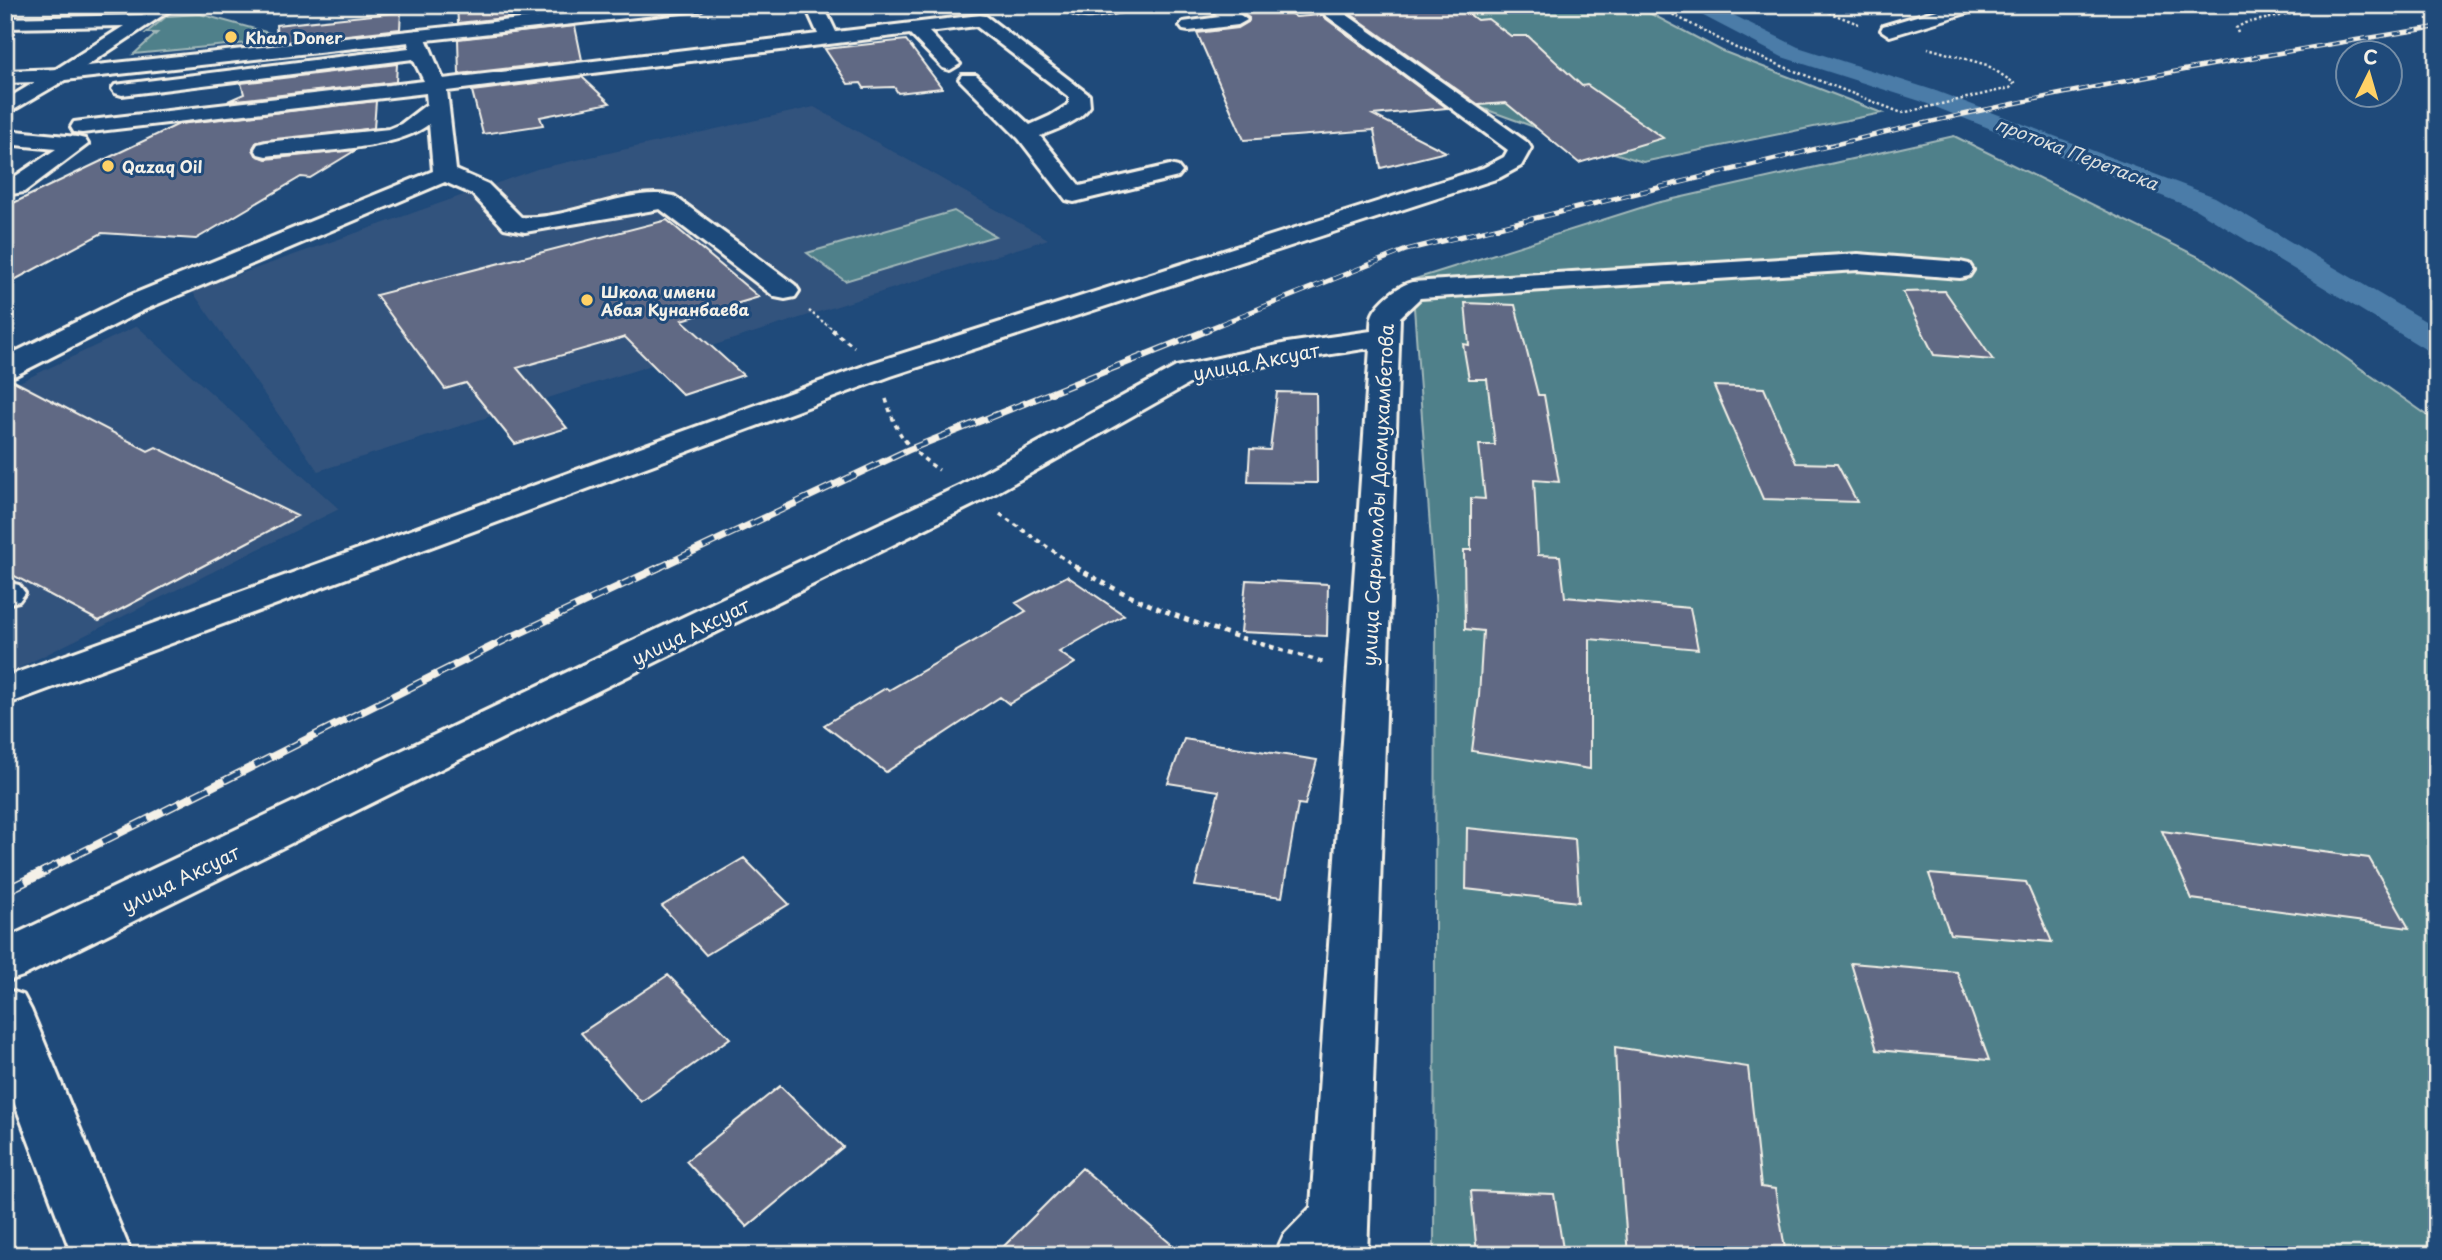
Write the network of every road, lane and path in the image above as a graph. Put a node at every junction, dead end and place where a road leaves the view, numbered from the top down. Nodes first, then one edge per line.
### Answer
1 (169, 5) edge
2 (700, 5) edge
3 (814, 5) edge
4 (1115, 5) edge
5 (1155, 5) edge
6 (1162, 5) edge
7 (1214, 5) edge
8 (1321, 5) edge
9 (1654, 5) edge
10 (1810, 5) edge
11 (1974, 5) edge
12 (2335, 5) edge
13 (607, 10) edge
14 (1078, 11) dead end
15 (145, 20) junction
16 (5, 23) edge
17 (1189, 26) dead end
18 (915, 28) junction
19 (1890, 30) junction
20 (2238, 33) dead end
21 (830, 38) junction
22 (418, 44) junction
23 (950, 64) dead end
24 (60, 75) junction
25 (5, 77) edge
26 (969, 79) dead end
27 (122, 89) dead end
28 (437, 96) junction
29 (5, 109) edge
30 (82, 127) dead end
31 (1027, 134) junction
32 (5, 137) edge
33 (266, 149) dead end
34 (1170, 172) dead end
35 (445, 174) junction
36 (5, 188) edge
37 (1960, 270) dead end
38 (785, 291) joint
39 (1385, 337) junction
40 (5, 369) edge
41 (880, 370) junction
42 (973, 492) junction
43 (1368, 675) junction
44 (5, 692) edge
45 (5, 962) edge
46 (5, 1010) edge
47 (1327, 1242) edge
48 (102, 1255) edge

1 - 15 street
2 - 13 street
3 - 21 street
4 - 14 street
5 - 6 street
7 - 17 street
8 - 41 street
9 - 19 path
10 - 19 path
11 - 19 street
12 - 20 path
13 - 22 street
15 - 16 street
15 - 24 street
18 - 21 street
18 - 23 street
18 - 31 street
21 - 28 street
22 - 24 street
22 - 27 street
22 - 28 street
24 - 25 street
24 - 29 street
26 - 31 street
28 - 30 street
28 - 33 street
28 - 35 street
31 - 34 street
32 - 36 street
35 - 38 street
35 - 40 street
37 - 39 street, улица Сарымолды Досмухамбетова
38 - 41 path
39 - 42 street, улица Аксуат
39 - 43 street, улица Сарымолды Досмухамбетова
41 - 42 path
41 - 44 street
42 - 43 path
42 - 45 street, улица Аксуат
43 - 47 street, улица Сарымолды Досмухамбетова
46 - 48 street

